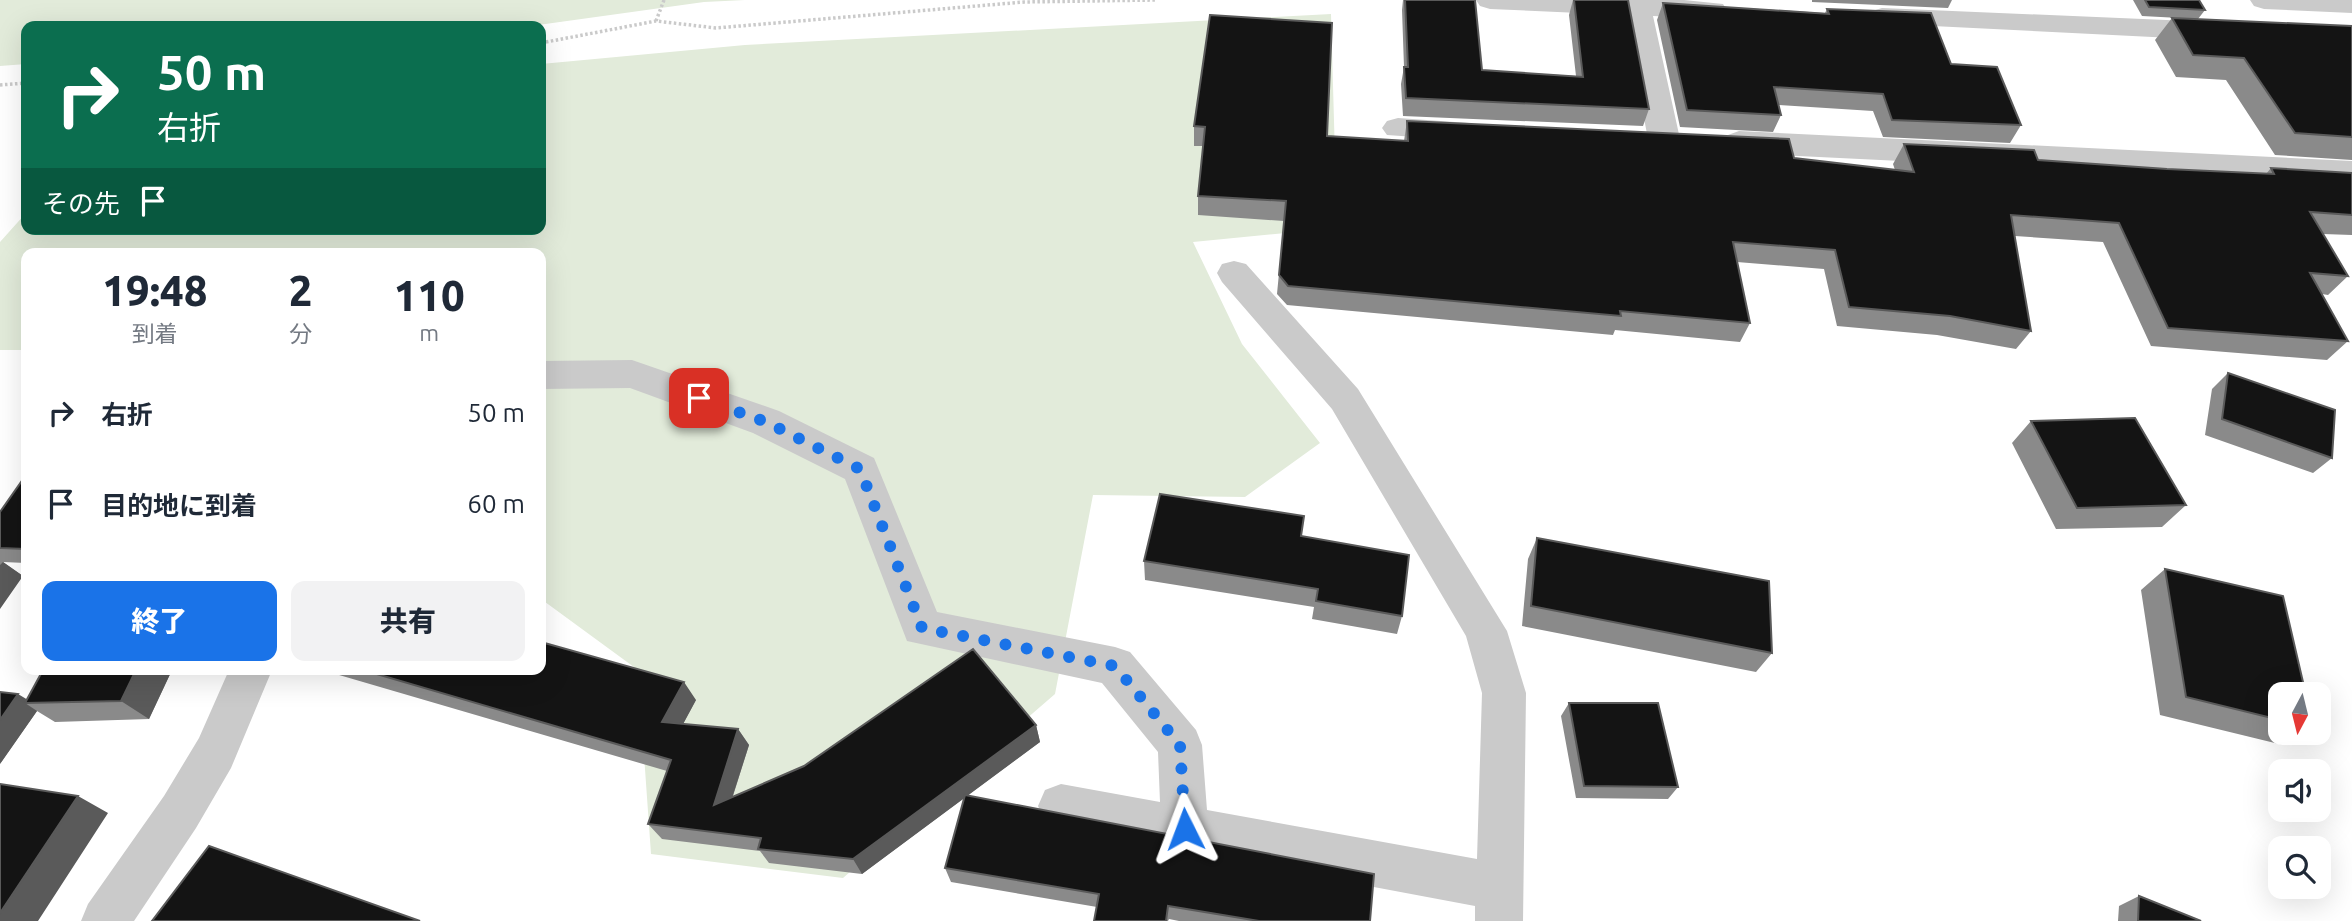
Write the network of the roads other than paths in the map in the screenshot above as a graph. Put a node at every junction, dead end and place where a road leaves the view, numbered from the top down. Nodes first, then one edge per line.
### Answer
1 (1490, 0) edge
2 (2264, 0) edge
3 (2352, 4) edge
4 (1637, 7) junction
5 (1745, 11) edge
6 (1853, 16) edge
7 (2241, 32) edge
8 (1398, 128) dead end
9 (1491, 132) edge
10 (2352, 172) edge
11 (1234, 273) dead end
12 (546, 375) edge
13 (249, 675) edge
14 (1061, 806) dead end
15 (1185, 829) junction
16 (1499, 904) edge
17 (105, 921) edge

1 - 4 street
2 - 3 street
4 - 5 street
4 - 10 street
6 - 7 street
8 - 9 street
11 - 16 street
12 - 15 street
13 - 17 street
14 - 15 street
15 - 16 street

